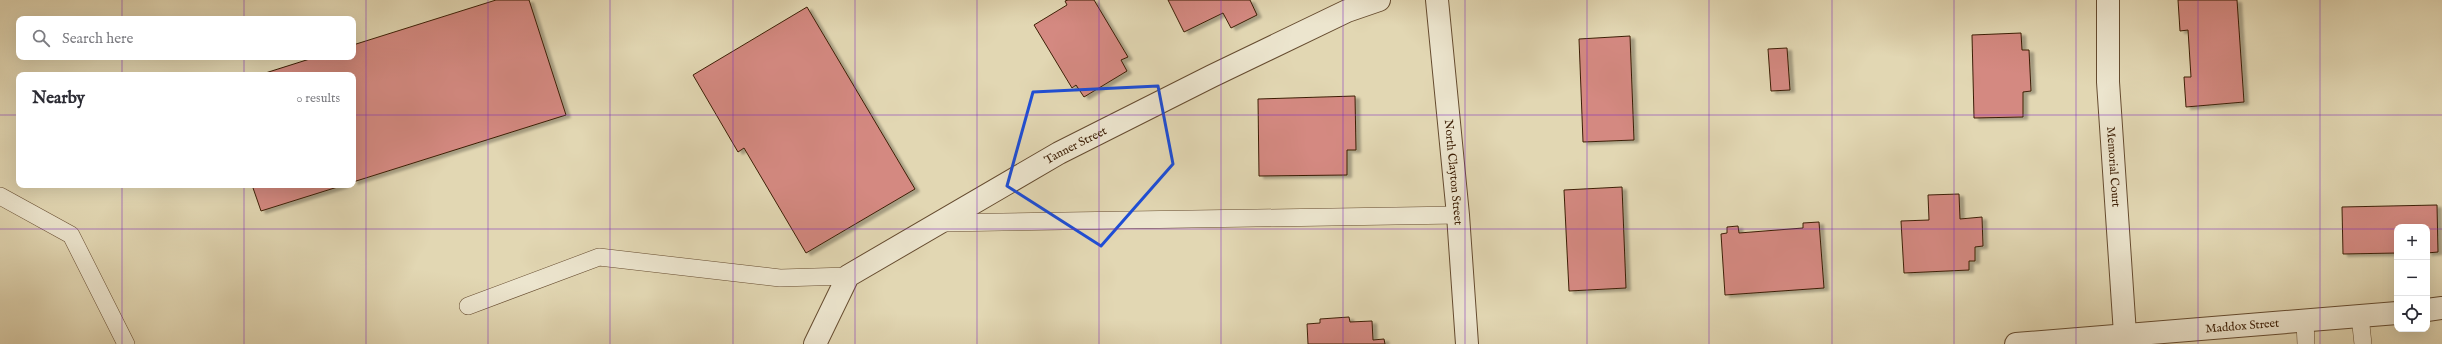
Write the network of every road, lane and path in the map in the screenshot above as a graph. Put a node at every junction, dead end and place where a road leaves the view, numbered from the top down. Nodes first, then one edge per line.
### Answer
1 (1379, 0) edge
2 (1437, 0) edge
3 (2108, 0) edge
4 (0, 196) edge
5 (1458, 215) junction
6 (939, 223) junction
7 (848, 276) junction
8 (468, 306) dead end
9 (2442, 308) edge
10 (2430, 310) edge
11 (2394, 312) edge
12 (2360, 316) junction
13 (2305, 321) junction
14 (2124, 334) junction
15 (126, 344) edge
16 (815, 344) edge
17 (1467, 344) edge
18 (2025, 344) edge
19 (2306, 344) edge
20 (2363, 344) edge

1 - 6 street, Tanner Street
2 - 5 street, North Clayton Street
3 - 14 street, Memorial Court
4 - 15 lane
5 - 6 lane
5 - 17 street, North Clayton Street
6 - 7 street, Tanner Street
7 - 8 lane
7 - 16 street
9 - 10 street
11 - 12 street, Maddox Street
12 - 13 street, Maddox Street
12 - 20 lane
13 - 14 street, Maddox Street
13 - 19 lane
14 - 18 street, Maddox Street

